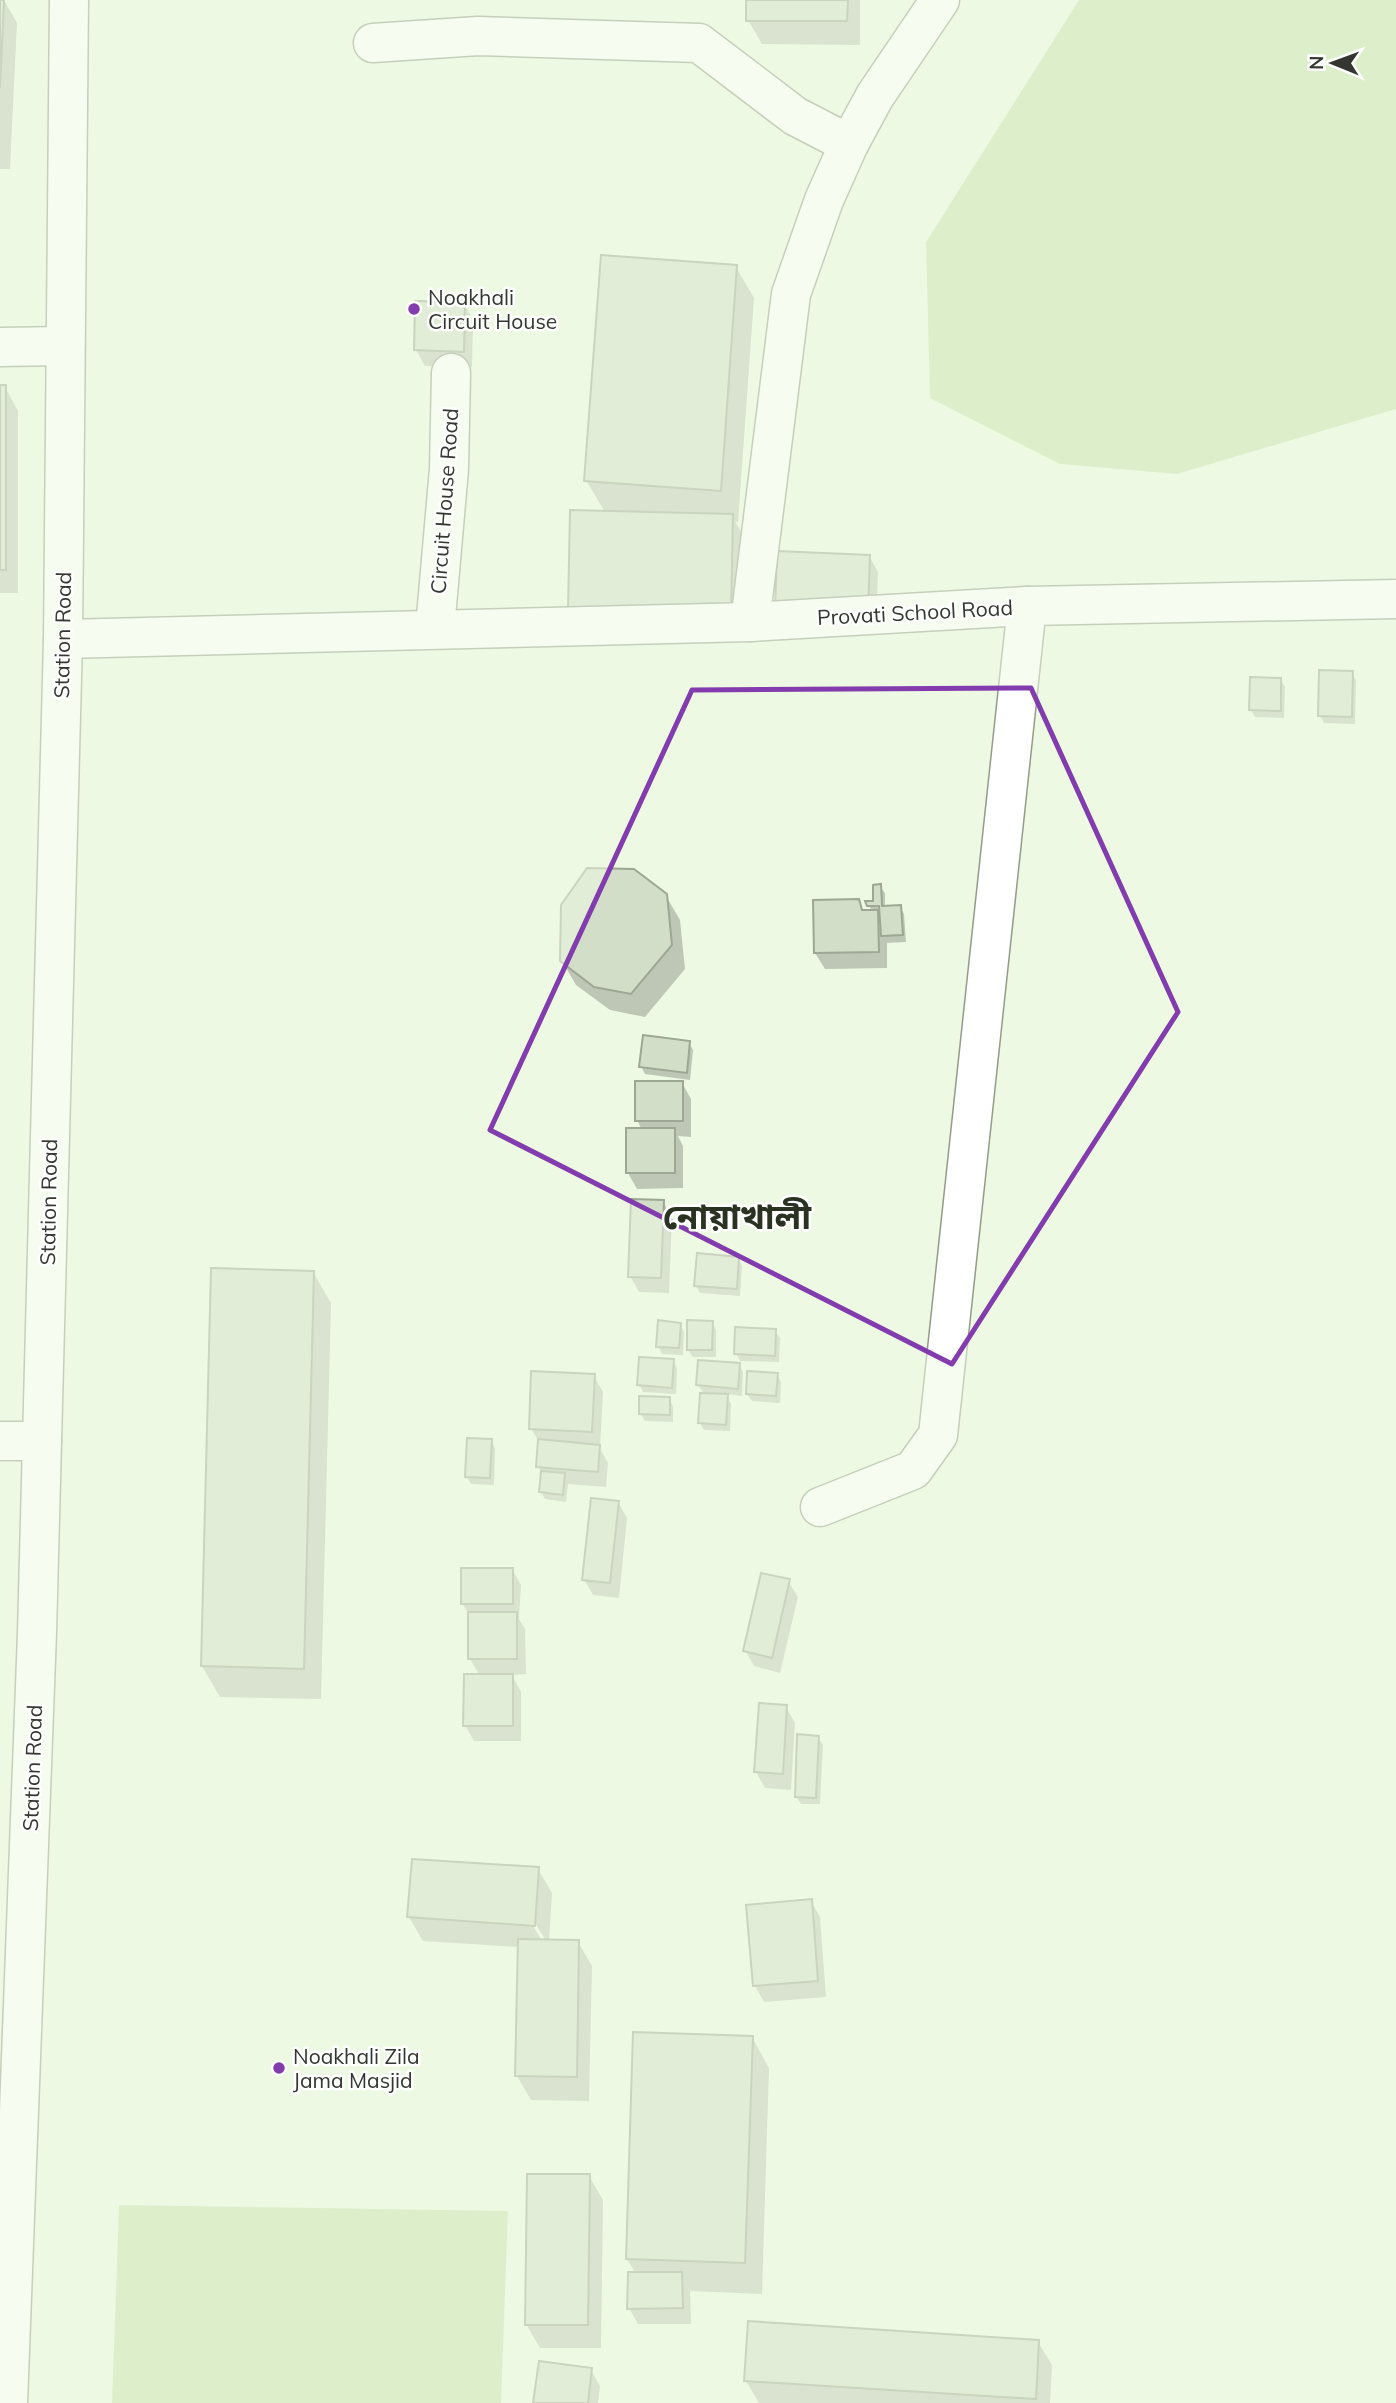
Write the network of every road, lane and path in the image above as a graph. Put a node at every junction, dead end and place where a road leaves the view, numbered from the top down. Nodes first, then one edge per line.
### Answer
1 (69, 0) edge
2 (940, 0) edge
3 (373, 43) dead end
4 (849, 144) junction
5 (65, 346) junction
6 (0, 347) edge
7 (451, 373) dead end
8 (1396, 599) edge
9 (1027, 606) junction
10 (750, 622) junction
11 (435, 628) junction
12 (63, 639) junction
13 (0, 1441) edge
14 (42, 1441) junction
15 (820, 1507) dead end
16 (9, 2403) edge

1 - 5 street, Station Road
2 - 4 street
3 - 4 street
4 - 10 street
5 - 6 street
5 - 12 street, Station Road
7 - 11 street, Circuit House Road
8 - 9 street, Provati School Road
9 - 10 street, Provati School Road
9 - 15 street
10 - 11 street, Provati School Road
11 - 12 street, Provati School Road
12 - 14 street, Station Road
13 - 14 street
14 - 16 street, Station Road

